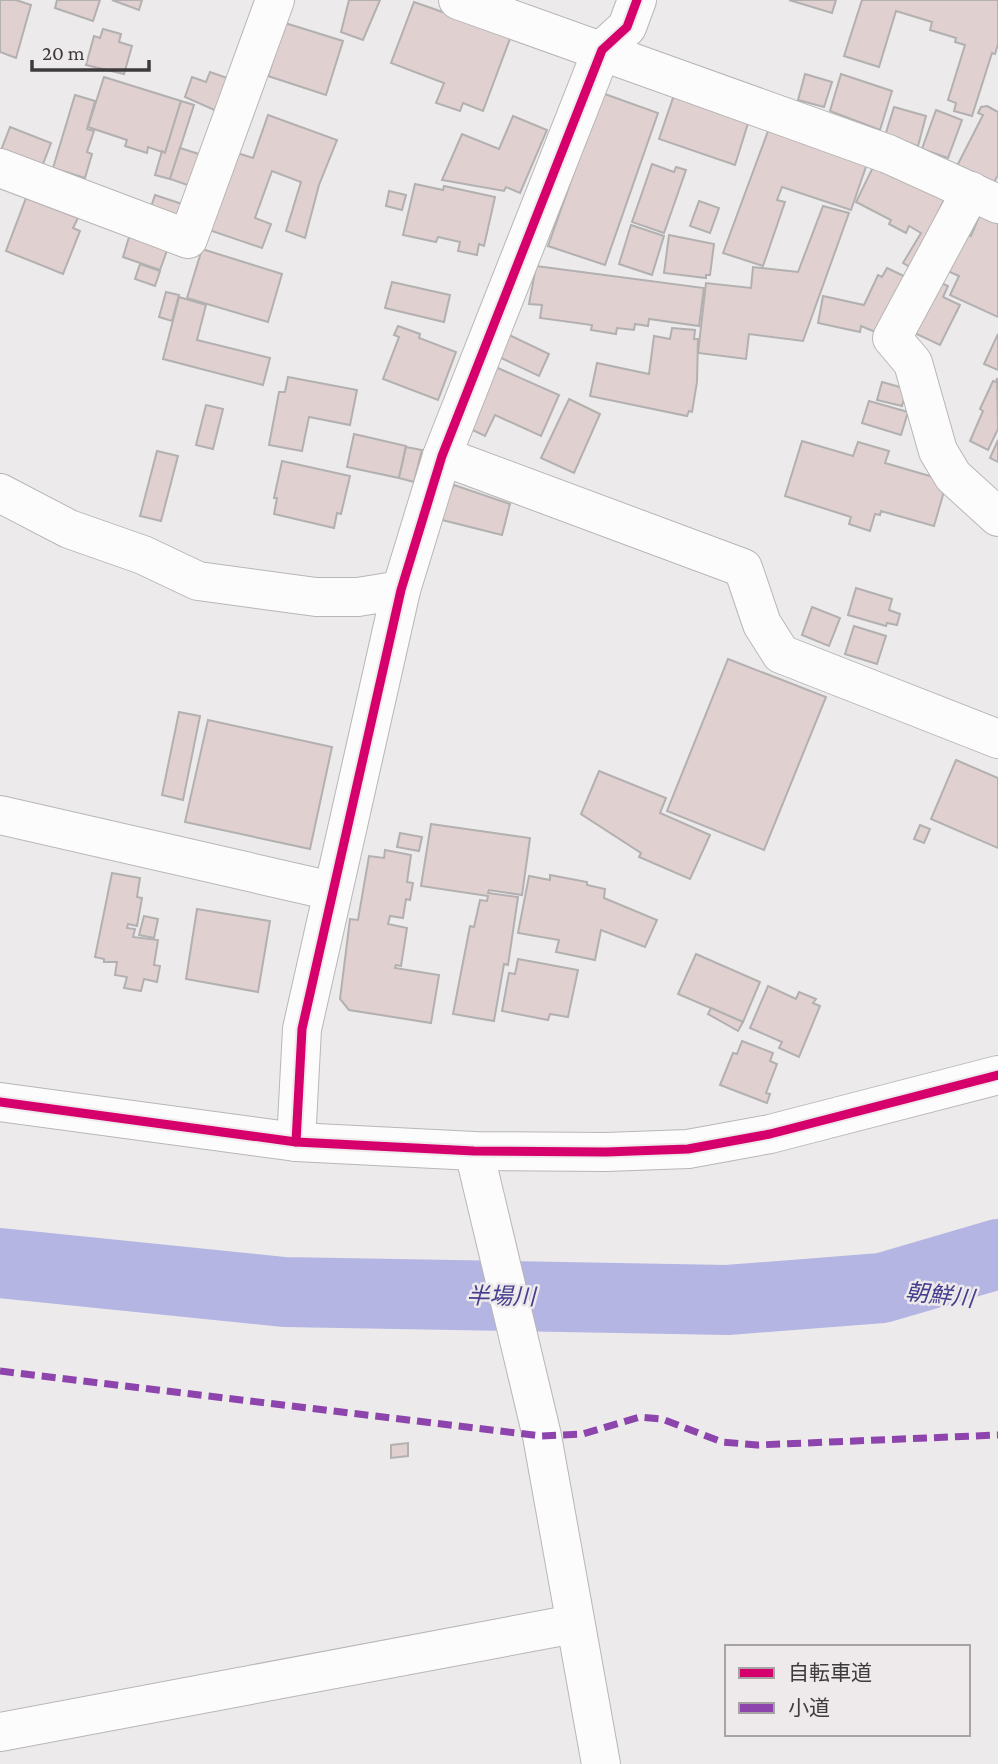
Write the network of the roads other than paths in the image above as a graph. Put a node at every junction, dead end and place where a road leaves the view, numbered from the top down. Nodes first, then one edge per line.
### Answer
1 (275, 0) edge
2 (458, 0) edge
3 (637, 0) edge
4 (601, 50) junction
5 (0, 168) edge
6 (984, 198) edge
7 (442, 456) junction
8 (0, 493) edge
9 (998, 517) edge
10 (401, 590) junction
11 (998, 739) edge
12 (0, 815) edge
13 (332, 891) junction
14 (998, 1075) edge
15 (0, 1102) edge
16 (296, 1142) junction
17 (478, 1161) junction
18 (574, 1624) junction
19 (0, 1732) edge
20 (601, 1764) edge

1 - 5 street
2 - 4 street
3 - 4 street
4 - 6 street
4 - 7 street
6 - 9 street
7 - 10 street
7 - 11 street
8 - 10 street
10 - 13 street
12 - 13 street
13 - 16 street
14 - 17 street
15 - 16 street
16 - 17 street
17 - 18 street
18 - 19 street
18 - 20 street

